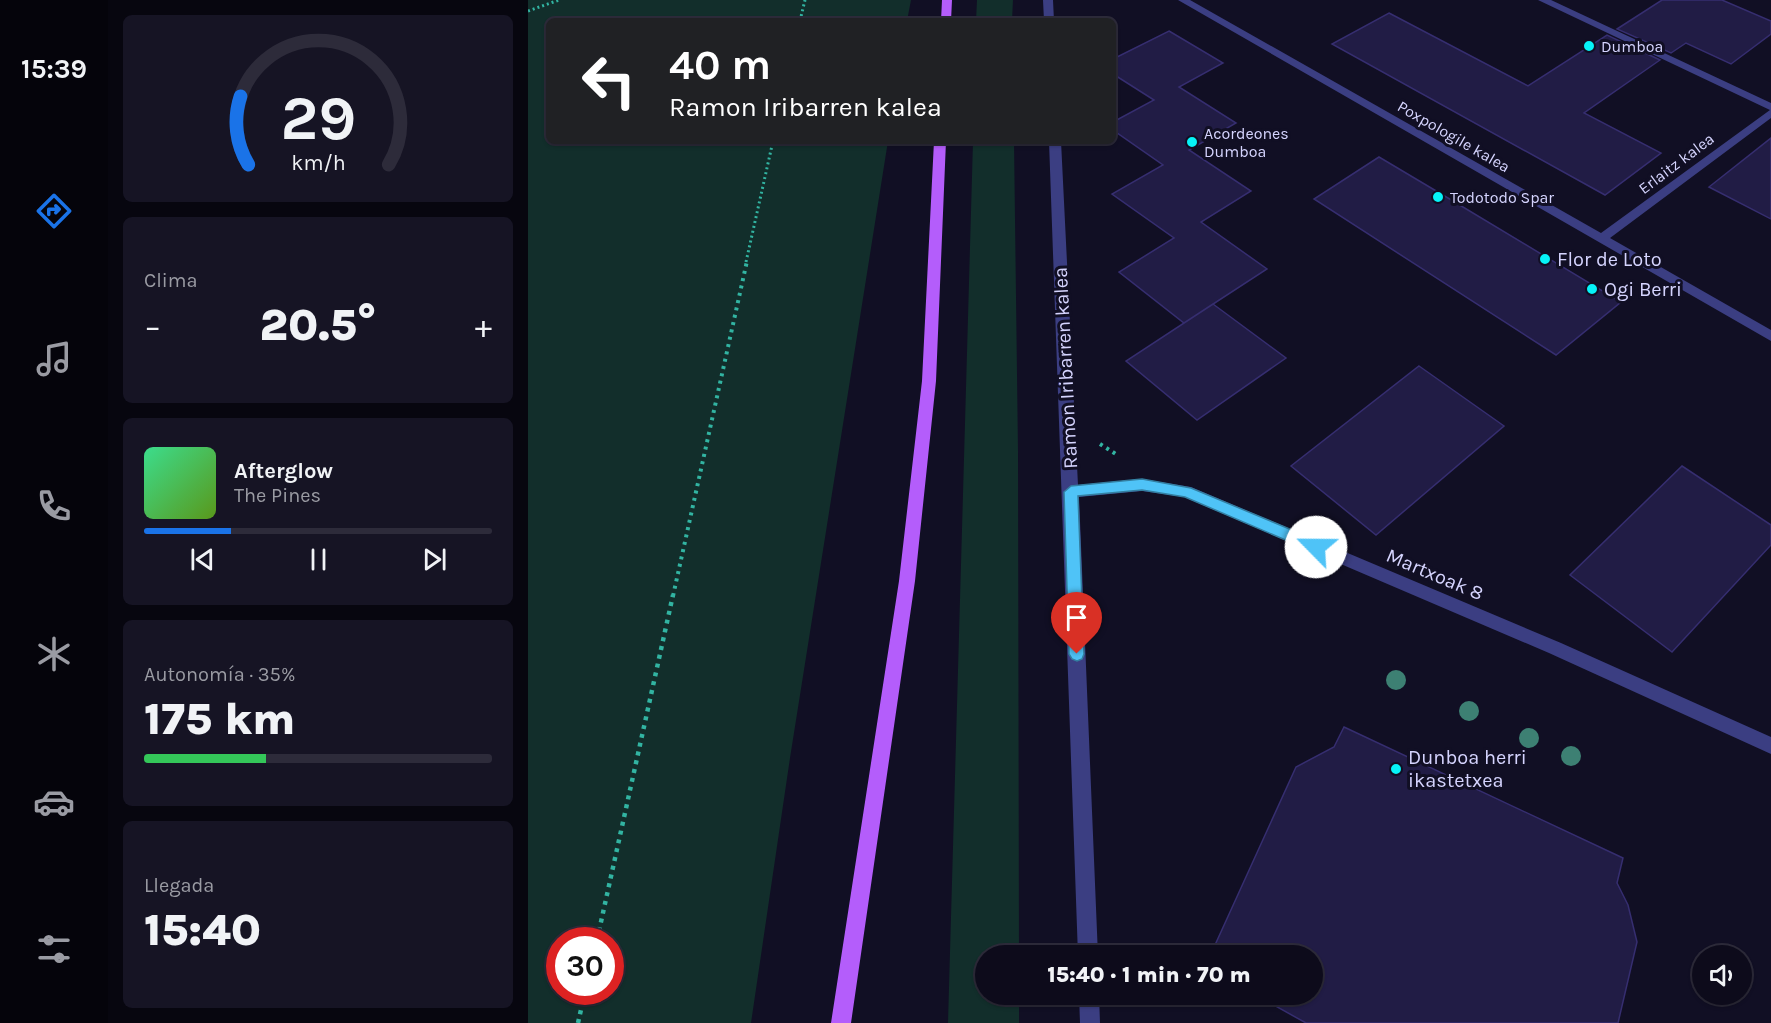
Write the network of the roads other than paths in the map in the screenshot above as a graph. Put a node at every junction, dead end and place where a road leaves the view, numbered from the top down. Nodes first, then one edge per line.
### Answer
1 (947, 0) edge
2 (1048, 0) edge
3 (1183, 0) edge
4 (1543, 0) edge
5 (946, 18) edge
6 (1049, 18) edge
7 (1771, 107) edge
8 (1771, 113) edge
9 (940, 144) edge
10 (1055, 144) edge
11 (1601, 239) junction
12 (1771, 336) edge
13 (1071, 492) junction
14 (1771, 746) edge
15 (1088, 945) edge
16 (1089, 1005) edge
17 (841, 1023) edge
18 (1090, 1023) edge

1 - 5 main road
2 - 6 street
3 - 11 street, Poxpologile kalea
4 - 7 street
8 - 11 street, Erlaitz kalea
9 - 17 main road
10 - 13 street, Ramon Iribarren kalea
11 - 12 street, Poxpologile kalea
13 - 14 street, Martxoak 8
13 - 15 street, Ramon Iribarren kalea
16 - 18 street

